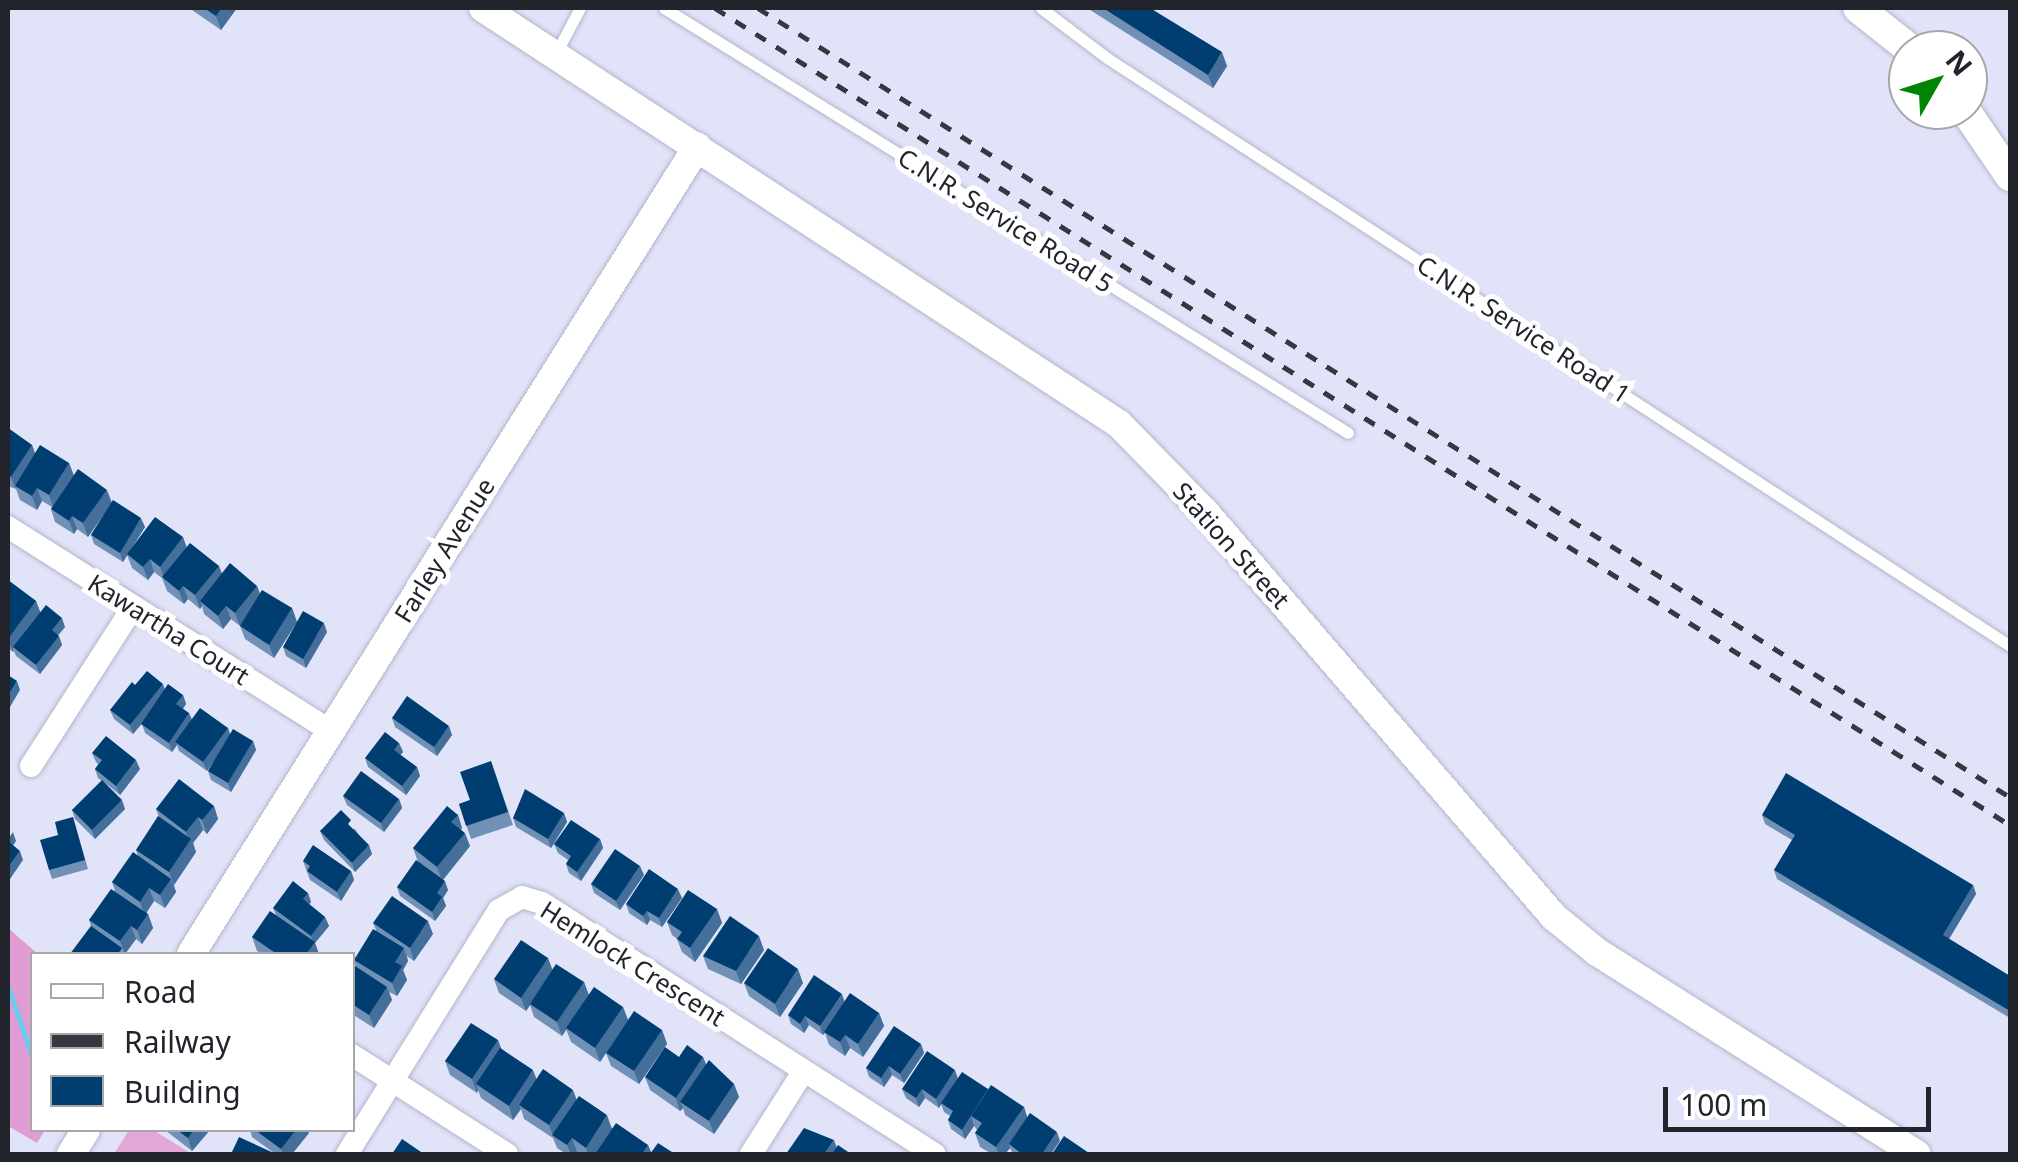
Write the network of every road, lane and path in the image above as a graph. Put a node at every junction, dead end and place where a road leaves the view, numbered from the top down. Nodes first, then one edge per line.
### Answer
1 (483, 8) edge
2 (580, 8) edge
3 (664, 8) edge
4 (1041, 8) edge
5 (1858, 8) edge
6 (1888, 32) edge
7 (555, 55) junction
8 (1979, 130) edge
9 (697, 147) junction
10 (2010, 176) edge
11 (1348, 434) dead end
12 (8, 527) edge
13 (133, 606) junction
14 (2010, 646) edge
15 (331, 731) junction
16 (32, 766) dead end
17 (193, 952) edge
18 (355, 1057) edge
19 (803, 1072) junction
20 (395, 1082) junction
21 (85, 1132) edge
22 (71, 1154) edge
23 (346, 1154) edge
24 (507, 1154) edge
25 (752, 1154) edge
26 (935, 1154) edge
27 (1917, 1154) edge

1 - 7 street, Station Street
2 - 7 lane
3 - 11 lane, C.N.R. Service Road 5
4 - 14 lane, C.N.R. Service Road 1
5 - 6 main road
7 - 9 street, Station Street
8 - 10 main road
9 - 15 street, Farley Avenue
9 - 27 street, Station Street
12 - 13 street, Kawartha Court
13 - 15 street, Kawartha Court
13 - 16 street
15 - 17 street, Farley Avenue
18 - 20 street
19 - 20 street, Hemlock Crescent
19 - 25 street
19 - 26 street, Hemlock Crescent
20 - 23 street
20 - 24 street
21 - 22 street

